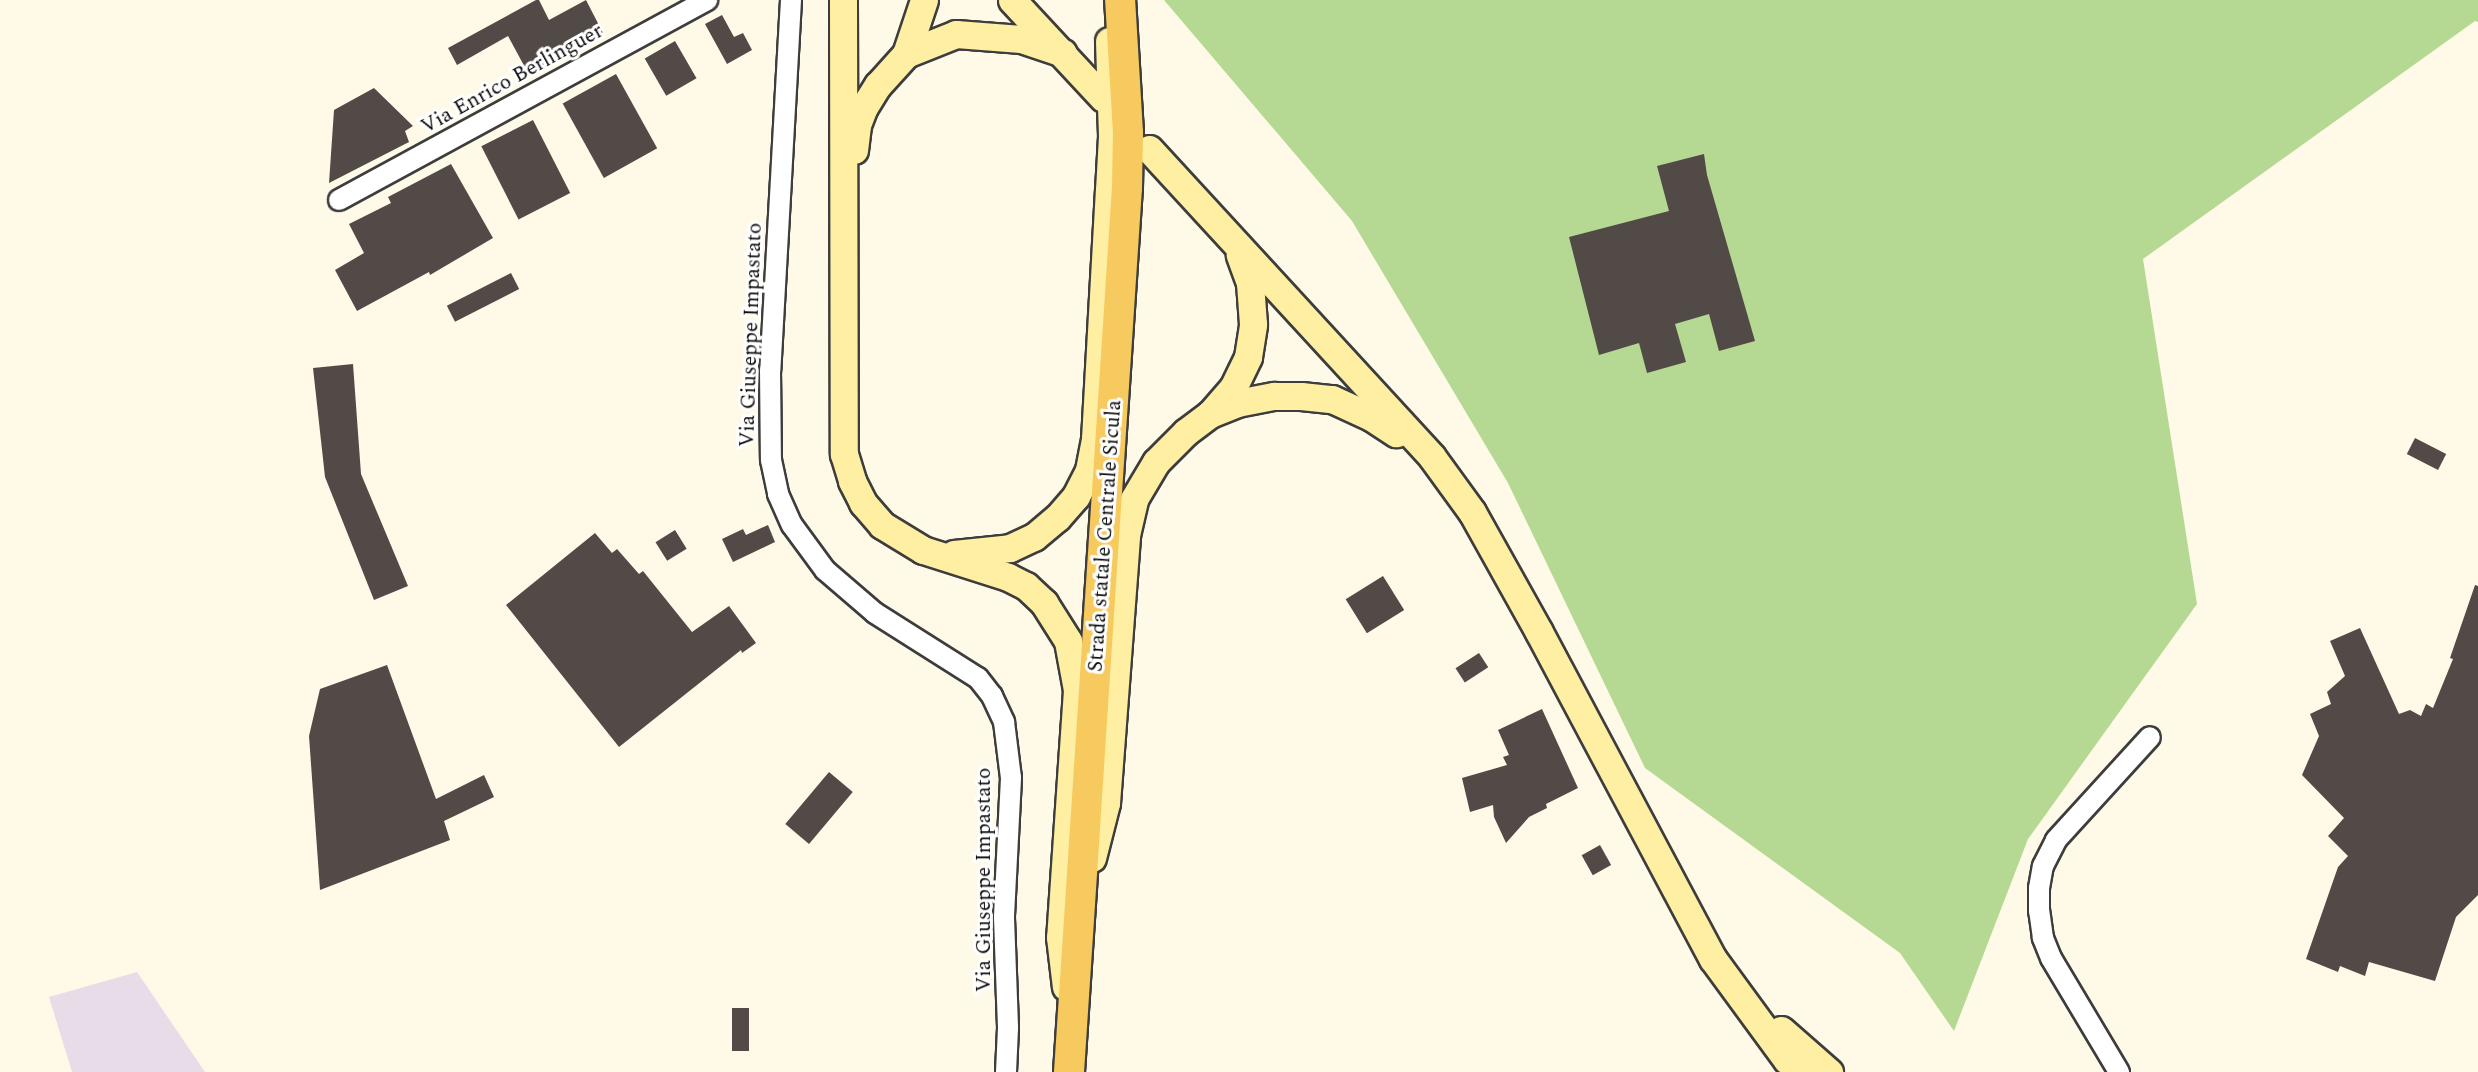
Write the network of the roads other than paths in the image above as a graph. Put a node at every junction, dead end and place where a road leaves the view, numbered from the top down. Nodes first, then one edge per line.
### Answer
1 (707, 0) edge
2 (790, 0) edge
3 (843, 0) edge
4 (924, 0) edge
5 (1012, 0) edge
6 (1110, 0) edge
7 (1120, 0) edge
8 (906, 54) junction
9 (1063, 54) junction
10 (1103, 98) dead end
11 (1149, 149) dead end
12 (339, 200) dead end
13 (845, 229) junction
14 (1238, 249) junction
15 (1210, 414) junction
16 (1431, 457) junction
17 (938, 555) junction
18 (2150, 737) dead end
19 (1080, 903) junction
20 (1735, 990) junction
21 (1072, 1030) junction
22 (1006, 1072) edge
23 (1069, 1072) edge
24 (1800, 1072) edge
25 (1829, 1072) edge
26 (2119, 1072) edge

1 - 12 street, Via Enrico Berlinguer
2 - 22 street, Via Giuseppe Impastato
3 - 13 main road
4 - 8 main road
5 - 9 main road
6 - 17 main road
7 - 19 main road, Strada statale Centrale Sicula
8 - 9 main road
8 - 13 main road
9 - 10 main road
11 - 14 main road
13 - 17 main road
14 - 15 main road
14 - 16 main road
15 - 16 main road
15 - 19 main road
16 - 20 main road
17 - 21 main road
18 - 26 street
19 - 21 main road, Strada statale Centrale Sicula
20 - 24 main road
20 - 25 main road
21 - 23 main road, Strada statale Centrale Sicula

